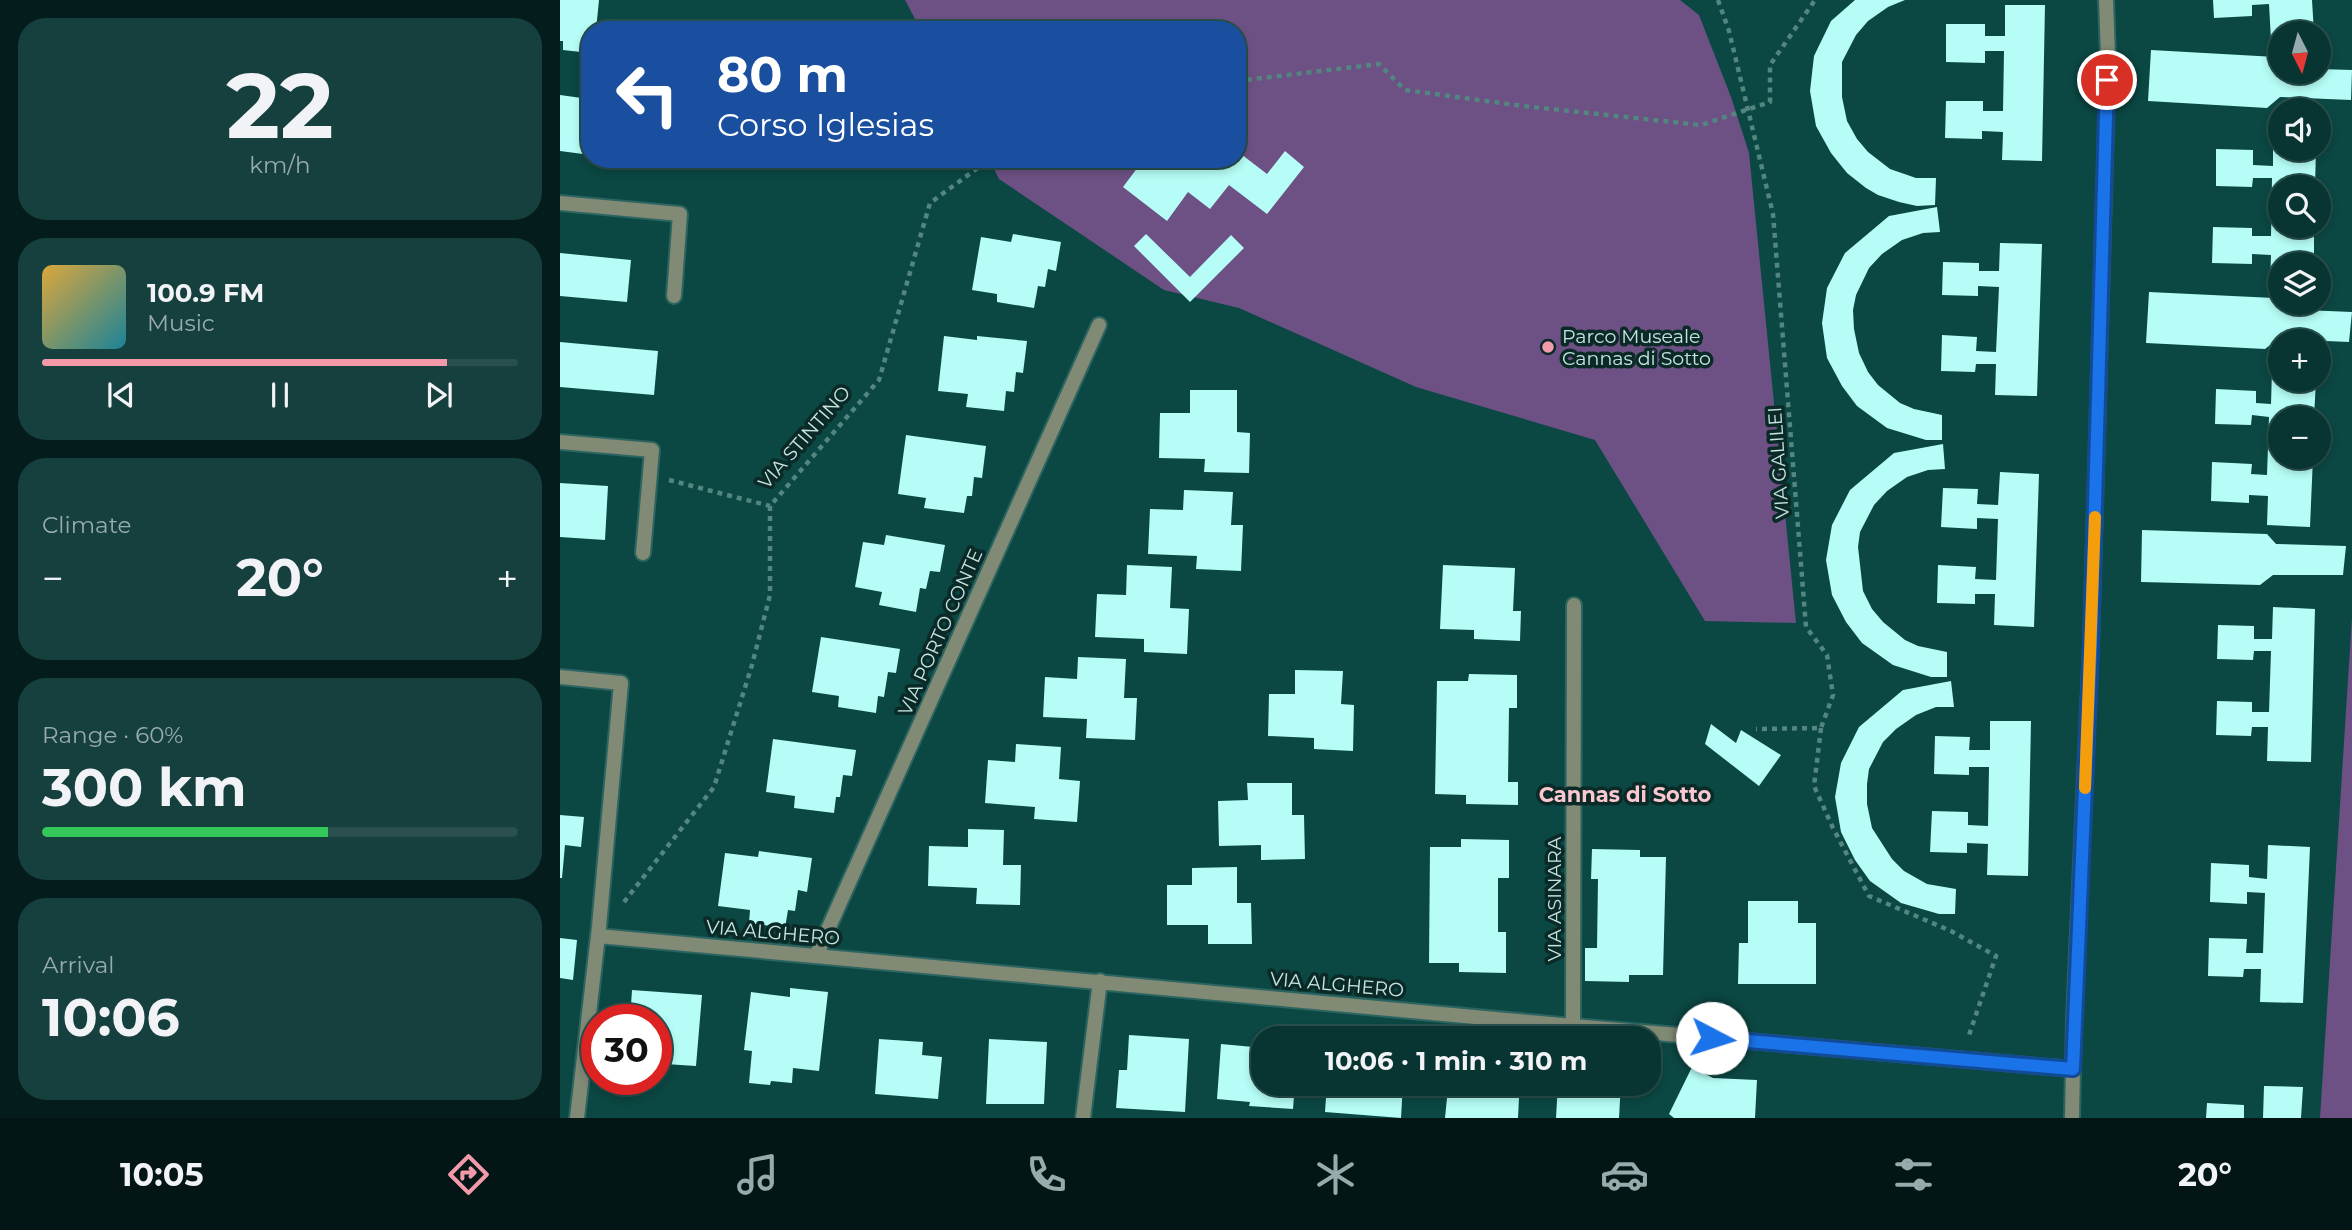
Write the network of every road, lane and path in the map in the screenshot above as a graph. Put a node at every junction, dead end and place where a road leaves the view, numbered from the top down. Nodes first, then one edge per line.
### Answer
1 (1718, 0) edge
2 (1815, 0) edge
3 (2106, 0) edge
4 (1246, 80) edge
5 (1748, 109) junction
6 (978, 168) edge
7 (560, 203) edge
8 (674, 296) dead end
9 (1099, 325) dead end
10 (560, 442) edge
11 (650, 475) junction
12 (770, 506) junction
13 (643, 553) dead end
14 (1574, 605) dead end
15 (560, 677) edge
16 (1821, 728) junction
17 (1756, 729) dead end
18 (621, 906) dead end
19 (598, 936) junction
20 (817, 956) junction
21 (1100, 981) junction
22 (1573, 1026) joint
23 (1661, 1033) edge
24 (1961, 1059) junction
25 (2073, 1069) junction
26 (577, 1118) edge
27 (1083, 1118) edge
28 (2072, 1118) edge

1 - 5 path, VIA GALILEI
2 - 5 path
3 - 25 street
4 - 5 path
5 - 16 path, VIA GALILEI
6 - 12 path, VIA STINTINO
7 - 8 street
9 - 20 street, VIA PORTO CONTE
10 - 11 street
11 - 12 path
11 - 13 street
12 - 18 path, VIA STINTINO
14 - 22 street, VIA ASINARA
15 - 19 street
16 - 17 path
16 - 24 path, VIA GALILEI
19 - 20 street, VIA ALGHERO
19 - 26 street
20 - 21 street, VIA ALGHERO
21 - 22 street, VIA ALGHERO
21 - 27 street
23 - 24 street, VIA ALGHERO
24 - 25 street, VIA ALGHERO
25 - 28 street

